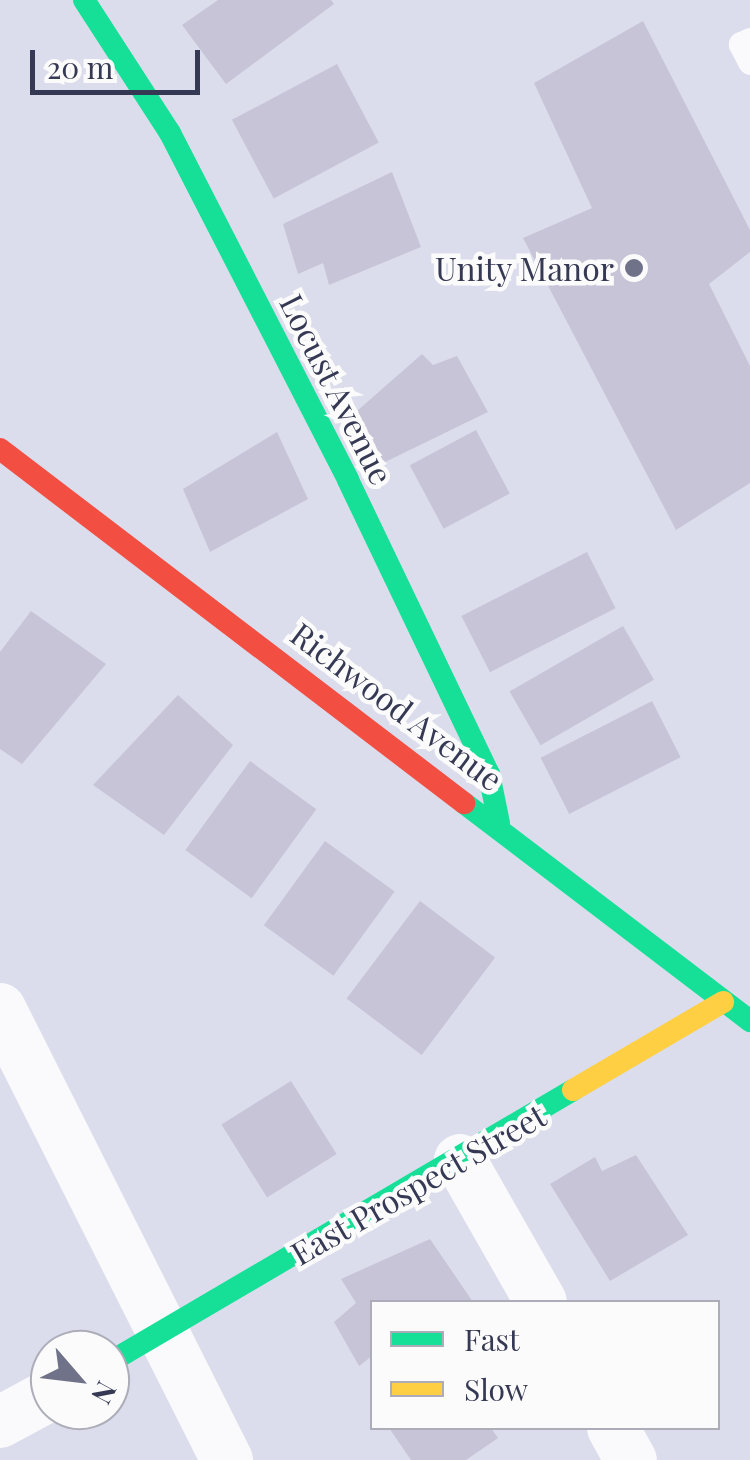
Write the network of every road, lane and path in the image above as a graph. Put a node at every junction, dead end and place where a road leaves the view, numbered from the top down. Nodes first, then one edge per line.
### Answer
1 (84, 0) edge
2 (750, 40) edge
3 (750, 62) edge
4 (0, 449) edge
5 (500, 823) junction
6 (723, 1002) junction
7 (0, 1009) edge
8 (750, 1021) edge
9 (460, 1160) junction
10 (541, 1300) edge
11 (158, 1335) junction
12 (130, 1351) edge
13 (30, 1406) edge
14 (0, 1422) edge
15 (614, 1430) edge
16 (227, 1460) edge
17 (631, 1460) edge

1 - 5 street, Locust Avenue
2 - 3 lane
4 - 5 street, Richwood Avenue
5 - 6 street, Richwood Avenue
6 - 8 street, Richwood Avenue
6 - 9 street, East Prospect Street
7 - 11 street
9 - 10 street
9 - 11 street, East Prospect Street
11 - 12 street, East Prospect Street
11 - 16 street
13 - 14 street
15 - 17 street

